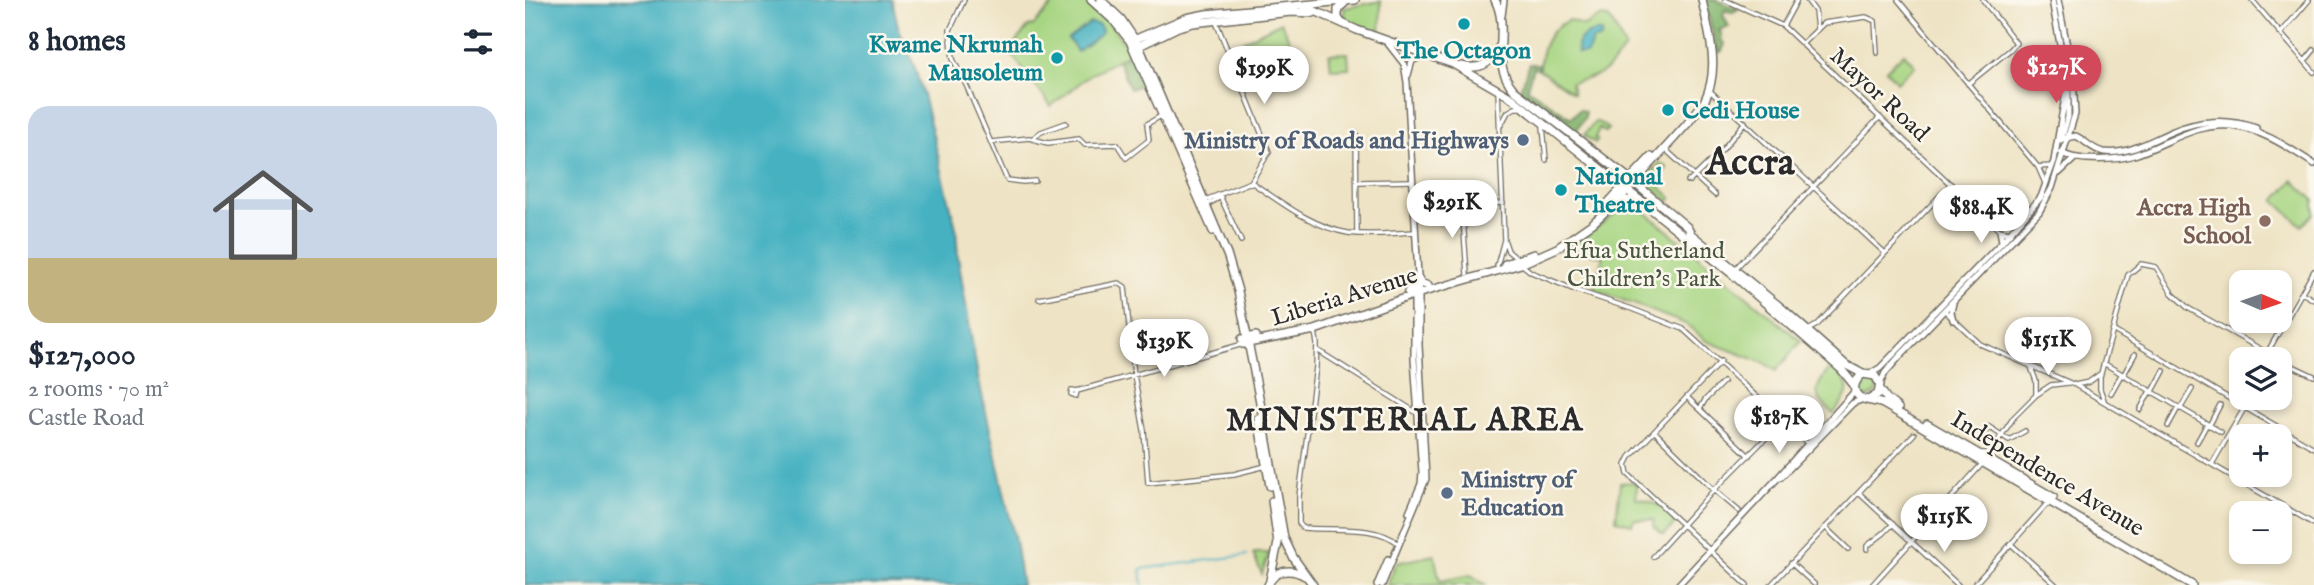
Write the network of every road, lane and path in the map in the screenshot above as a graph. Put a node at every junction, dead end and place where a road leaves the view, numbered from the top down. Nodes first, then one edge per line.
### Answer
1 (964, 0) edge
2 (1091, 0) edge
3 (1101, 0) edge
4 (1277, 0) edge
5 (1296, 0) edge
6 (1352, 0) edge
7 (1496, 0) edge
8 (1504, 0) edge
9 (1700, 0) edge
10 (1725, 0) edge
11 (1797, 0) edge
12 (1807, 0) edge
13 (1898, 0) edge
14 (1983, 0) edge
15 (2052, 0) edge
16 (2058, 0) edge
17 (2252, 0) edge
18 (2264, 0) edge
19 (2309, 0) edge
20 (1304, 3) edge
21 (2258, 7) junction
22 (1264, 10) junction
23 (1321, 14) junction
24 (1216, 17) junction
25 (1501, 19) junction
26 (1344, 24) junction
27 (1783, 26) junction
28 (1817, 29) junction
29 (2281, 33) junction
30 (1386, 40) junction
31 (1500, 43) junction
32 (1135, 44) junction
33 (1803, 44) junction
34 (2314, 50) edge
35 (1877, 53) dead end
36 (1426, 55) junction
37 (2305, 61) junction
38 (1453, 64) junction
39 (2065, 72) junction
40 (2314, 72) edge
41 (1407, 82) junction
42 (1968, 84) junction
43 (1498, 89) junction
44 (1709, 89) junction
45 (1526, 109) junction
46 (1163, 115) junction
47 (1880, 117) junction
48 (2074, 118) junction
49 (1745, 122) junction
50 (1066, 123) dead end
51 (1543, 126) dead end
52 (1500, 131) junction
53 (1356, 133) dead end
54 (2068, 136) junction
55 (1032, 139) junction
56 (2061, 139) junction
57 (2083, 141) junction
58 (992, 142) junction
59 (2059, 147) junction
60 (1665, 149) junction
61 (2063, 153) junction
62 (2078, 158) junction
63 (1546, 160) dead end
64 (2314, 162) edge
65 (2053, 164) junction
66 (2038, 167) junction
67 (1695, 176) junction
68 (2056, 178) junction
69 (1035, 181) dead end
70 (1412, 181) junction
71 (1688, 181) dead end
72 (1251, 182) junction
73 (1357, 182) junction
74 (1629, 184) junction
75 (1951, 184) junction
76 (2046, 186) junction
77 (1814, 187) junction
78 (1715, 195) dead end
79 (1211, 199) junction
80 (1643, 201) junction
81 (1503, 203) junction
82 (1462, 204) junction
83 (1612, 205) junction
84 (1420, 206) dead end
85 (2000, 231) junction
86 (1414, 232) junction
87 (2010, 233) junction
88 (1357, 234) junction
89 (1504, 240) junction
90 (1241, 241) dead end
91 (2002, 242) junction
92 (1885, 253) junction
93 (1523, 262) junction
94 (1497, 266) junction
95 (1735, 269) junction
96 (2314, 271) edge
97 (1467, 274) junction
98 (1416, 279) junction
99 (1418, 292) junction
100 (2302, 293) junction
101 (1039, 299) dead end
102 (2314, 300) edge
103 (1954, 301) junction
104 (1942, 308) junction
105 (1936, 318) junction
106 (1953, 320) junction
107 (1315, 330) junction
108 (1811, 331) junction
109 (2114, 331) junction
110 (1248, 339) junction
111 (2257, 347) edge
112 (2269, 347) edge
113 (1317, 350) junction
114 (2135, 354) dead end
115 (1721, 361) junction
116 (2104, 364) junction
117 (2292, 365) edge
118 (2030, 366) junction
119 (2164, 371) dead end
120 (2102, 373) junction
121 (1867, 374) junction
122 (1134, 375) junction
123 (2122, 375) junction
124 (2314, 376) edge
125 (1723, 382) dead end
126 (2073, 384) junction
127 (1880, 387) junction
128 (1855, 388) junction
129 (2192, 388) dead end
130 (1077, 391) dead end
131 (2151, 392) junction
132 (2111, 393) dead end
133 (2036, 395) junction
134 (1687, 397) junction
135 (2229, 397) edge
136 (1867, 399) junction
137 (1417, 402) junction
138 (2104, 402) junction
139 (2220, 405) dead end
140 (2179, 408) junction
141 (1700, 410) junction
142 (2140, 410) dead end
143 (2243, 410) edge
144 (2250, 410) edge
145 (1417, 413) junction
146 (1424, 419) junction
147 (1783, 421) junction
148 (2208, 425) junction
149 (2168, 426) dead end
150 (1987, 430) dead end
151 (2025, 431) dead end
152 (1655, 432) junction
153 (2221, 432) dead end
154 (1914, 434) dead end
155 (2003, 435) junction
156 (2197, 442) dead end
157 (1807, 443) junction
158 (1993, 448) junction
159 (2314, 448) edge
160 (1978, 452) junction
161 (1749, 456) junction
162 (1984, 461) junction
163 (1996, 463) junction
164 (2212, 464) junction
165 (1266, 466) junction
166 (1775, 481) junction
167 (1714, 490) junction
168 (1859, 493) junction
169 (2048, 502) junction
170 (1739, 511) dead end
171 (1682, 524) junction
172 (1893, 524) junction
173 (2314, 524) edge
174 (1825, 527) junction
175 (1913, 541) junction
176 (1398, 542) junction
177 (2012, 545) junction
178 (1848, 549) dead end
179 (1867, 549) dead end
180 (1710, 550) junction
181 (1653, 557) dead end
182 (1791, 563) junction
183 (1305, 576) junction
184 (1269, 582) edge
185 (1313, 584) edge
186 (1814, 584) edge
187 (1379, 585) edge
188 (1678, 585) edge
189 (1747, 585) edge
190 (1771, 585) edge
191 (1872, 585) edge
192 (1958, 585) edge
193 (1975, 585) edge
194 (2056, 585) edge
195 (2192, 585) edge
196 (2201, 585) edge

1 - 58 street
2 - 32 main road
3 - 32 main road
4 - 22 main road
5 - 20 main road
6 - 20 main road
6 - 26 main road
7 - 25 main road
8 - 25 main road
9 - 44 main road
10 - 27 street, Mayor Road
11 - 27 street
12 - 28 street
13 - 42 street
14 - 42 street
15 - 39 main road
16 - 48 main road
17 - 21 street
18 - 21 street
19 - 29 street
20 - 22 main road
20 - 23 main road
21 - 29 street
22 - 24 main road
23 - 24 main road
23 - 26 main road
24 - 32 main road
24 - 72 street
25 - 31 main road
26 - 30 main road
27 - 33 street, Mayor Road
28 - 33 street
28 - 35 street
29 - 37 street
30 - 36 main road
30 - 41 main road
31 - 38 main road
31 - 74 main road
32 - 46 main road
32 - 79 main road
33 - 47 street, Mayor Road
34 - 37 street
36 - 38 main road
36 - 41 main road
37 - 40 street
38 - 43 main road
39 - 56 main road
39 - 65 main road
41 - 70 main road
42 - 66 street
43 - 45 main road
43 - 52 street
44 - 49 street
44 - 60 main road, Liberia Avenue
44 - 74 main road, Liberia Avenue
45 - 52 street
45 - 74 main road
46 - 55 street
46 - 79 main road
47 - 75 street, Mayor Road
47 - 77 street
48 - 54 main road
48 - 57 main road
49 - 67 street
49 - 77 street
50 - 55 street
51 - 63 street
52 - 81 street
53 - 73 street
54 - 56 main road
54 - 57 main road
54 - 61 main road
55 - 58 street
56 - 59 main road
57 - 62 main road
57 - 64 main road
58 - 69 street
59 - 61 main road
59 - 65 main road
60 - 67 street
60 - 74 main road, Liberia Avenue
61 - 62 main road
61 - 68 main road
62 - 64 main road
62 - 68 main road
65 - 66 street
65 - 76 main road
66 - 76 street
67 - 71 street
67 - 78 street
68 - 103 main road
70 - 73 street
70 - 86 main road
72 - 79 street
72 - 88 street
73 - 88 street
74 - 80 main road
74 - 83 main road, Liberia Avenue
74 - 93 main road, Liberia Avenue
74 - 95 main road
75 - 85 street, Mayor Road
75 - 92 street
76 - 87 main road
77 - 92 street
77 - 95 street
79 - 90 street
79 - 110 main road
79 - 110 main road
80 - 83 main road
80 - 128 main road
81 - 82 street
81 - 89 street
82 - 84 street
82 - 97 street
83 - 93 main road, Liberia Avenue
85 - 87 main road
85 - 91 main road
86 - 88 street
86 - 98 main road
87 - 91 main road
89 - 93 street
89 - 94 street
91 - 104 main road
92 - 108 street
93 - 94 main road, Liberia Avenue
93 - 99 main road, Liberia Avenue
93 - 115 street
94 - 97 main road, Liberia Avenue
95 - 108 main road
96 - 100 street
97 - 99 main road, Liberia Avenue
98 - 99 main road
98 - 99 main road
99 - 107 main road, Liberia Avenue
99 - 110 main road, Liberia Avenue
99 - 137 main road
99 - 146 main road
100 - 102 street
100 - 112 street
101 - 122 street
103 - 104 main road
103 - 106 main road
104 - 105 main road
104 - 106 street
104 - 121 main road
105 - 106 main road
105 - 127 main road
106 - 118 street
107 - 110 main road, Liberia Avenue
107 - 113 street
108 - 121 main road
109 - 111 street
109 - 116 street
109 - 135 street
110 - 122 street
110 - 165 main road
110 - 183 main road
113 - 145 street
113 - 176 street
114 - 123 street
115 - 134 street
115 - 147 street
116 - 120 street
116 - 123 street
117 - 124 street
118 - 126 street
118 - 133 street
119 - 131 street
120 - 126 street
120 - 138 street
121 - 127 main road
121 - 128 main road
122 - 130 street
122 - 165 street
123 - 131 street
123 - 132 street
125 - 141 street
126 - 133 street
126 - 138 street
127 - 136 main road
127 - 160 main road, Independence Avenue
128 - 136 main road
128 - 157 main road
129 - 140 street
131 - 140 street
131 - 142 street
133 - 155 street
134 - 141 street
134 - 152 street
136 - 162 main road, Independence Avenue
136 - 166 main road
137 - 145 main road
137 - 146 main road
138 - 164 street
139 - 148 street
140 - 148 street
140 - 149 street
141 - 161 street
143 - 164 street
144 - 159 street
145 - 176 main road
146 - 176 main road
147 - 157 street
147 - 161 street
148 - 153 street
148 - 156 street
150 - 155 street
151 - 155 street
152 - 167 street
152 - 171 street
154 - 168 street
155 - 158 street
157 - 166 main road
158 - 160 street
158 - 163 street
160 - 163 main road, Independence Avenue
161 - 167 street
162 - 169 main road, Independence Avenue
162 - 175 street
163 - 196 main road, Independence Avenue
164 - 173 street
165 - 184 main road
166 - 180 main road
167 - 170 street
167 - 171 street
168 - 172 street
168 - 174 street
169 - 177 street
169 - 195 main road, Independence Avenue
171 - 180 street
171 - 181 street
172 - 175 street
172 - 179 street
174 - 178 street
174 - 182 street
175 - 191 street
175 - 192 street
176 - 187 main road
177 - 193 street
177 - 194 street
180 - 188 main road
180 - 189 street
182 - 186 street
182 - 190 street
183 - 184 main road
183 - 185 main road

